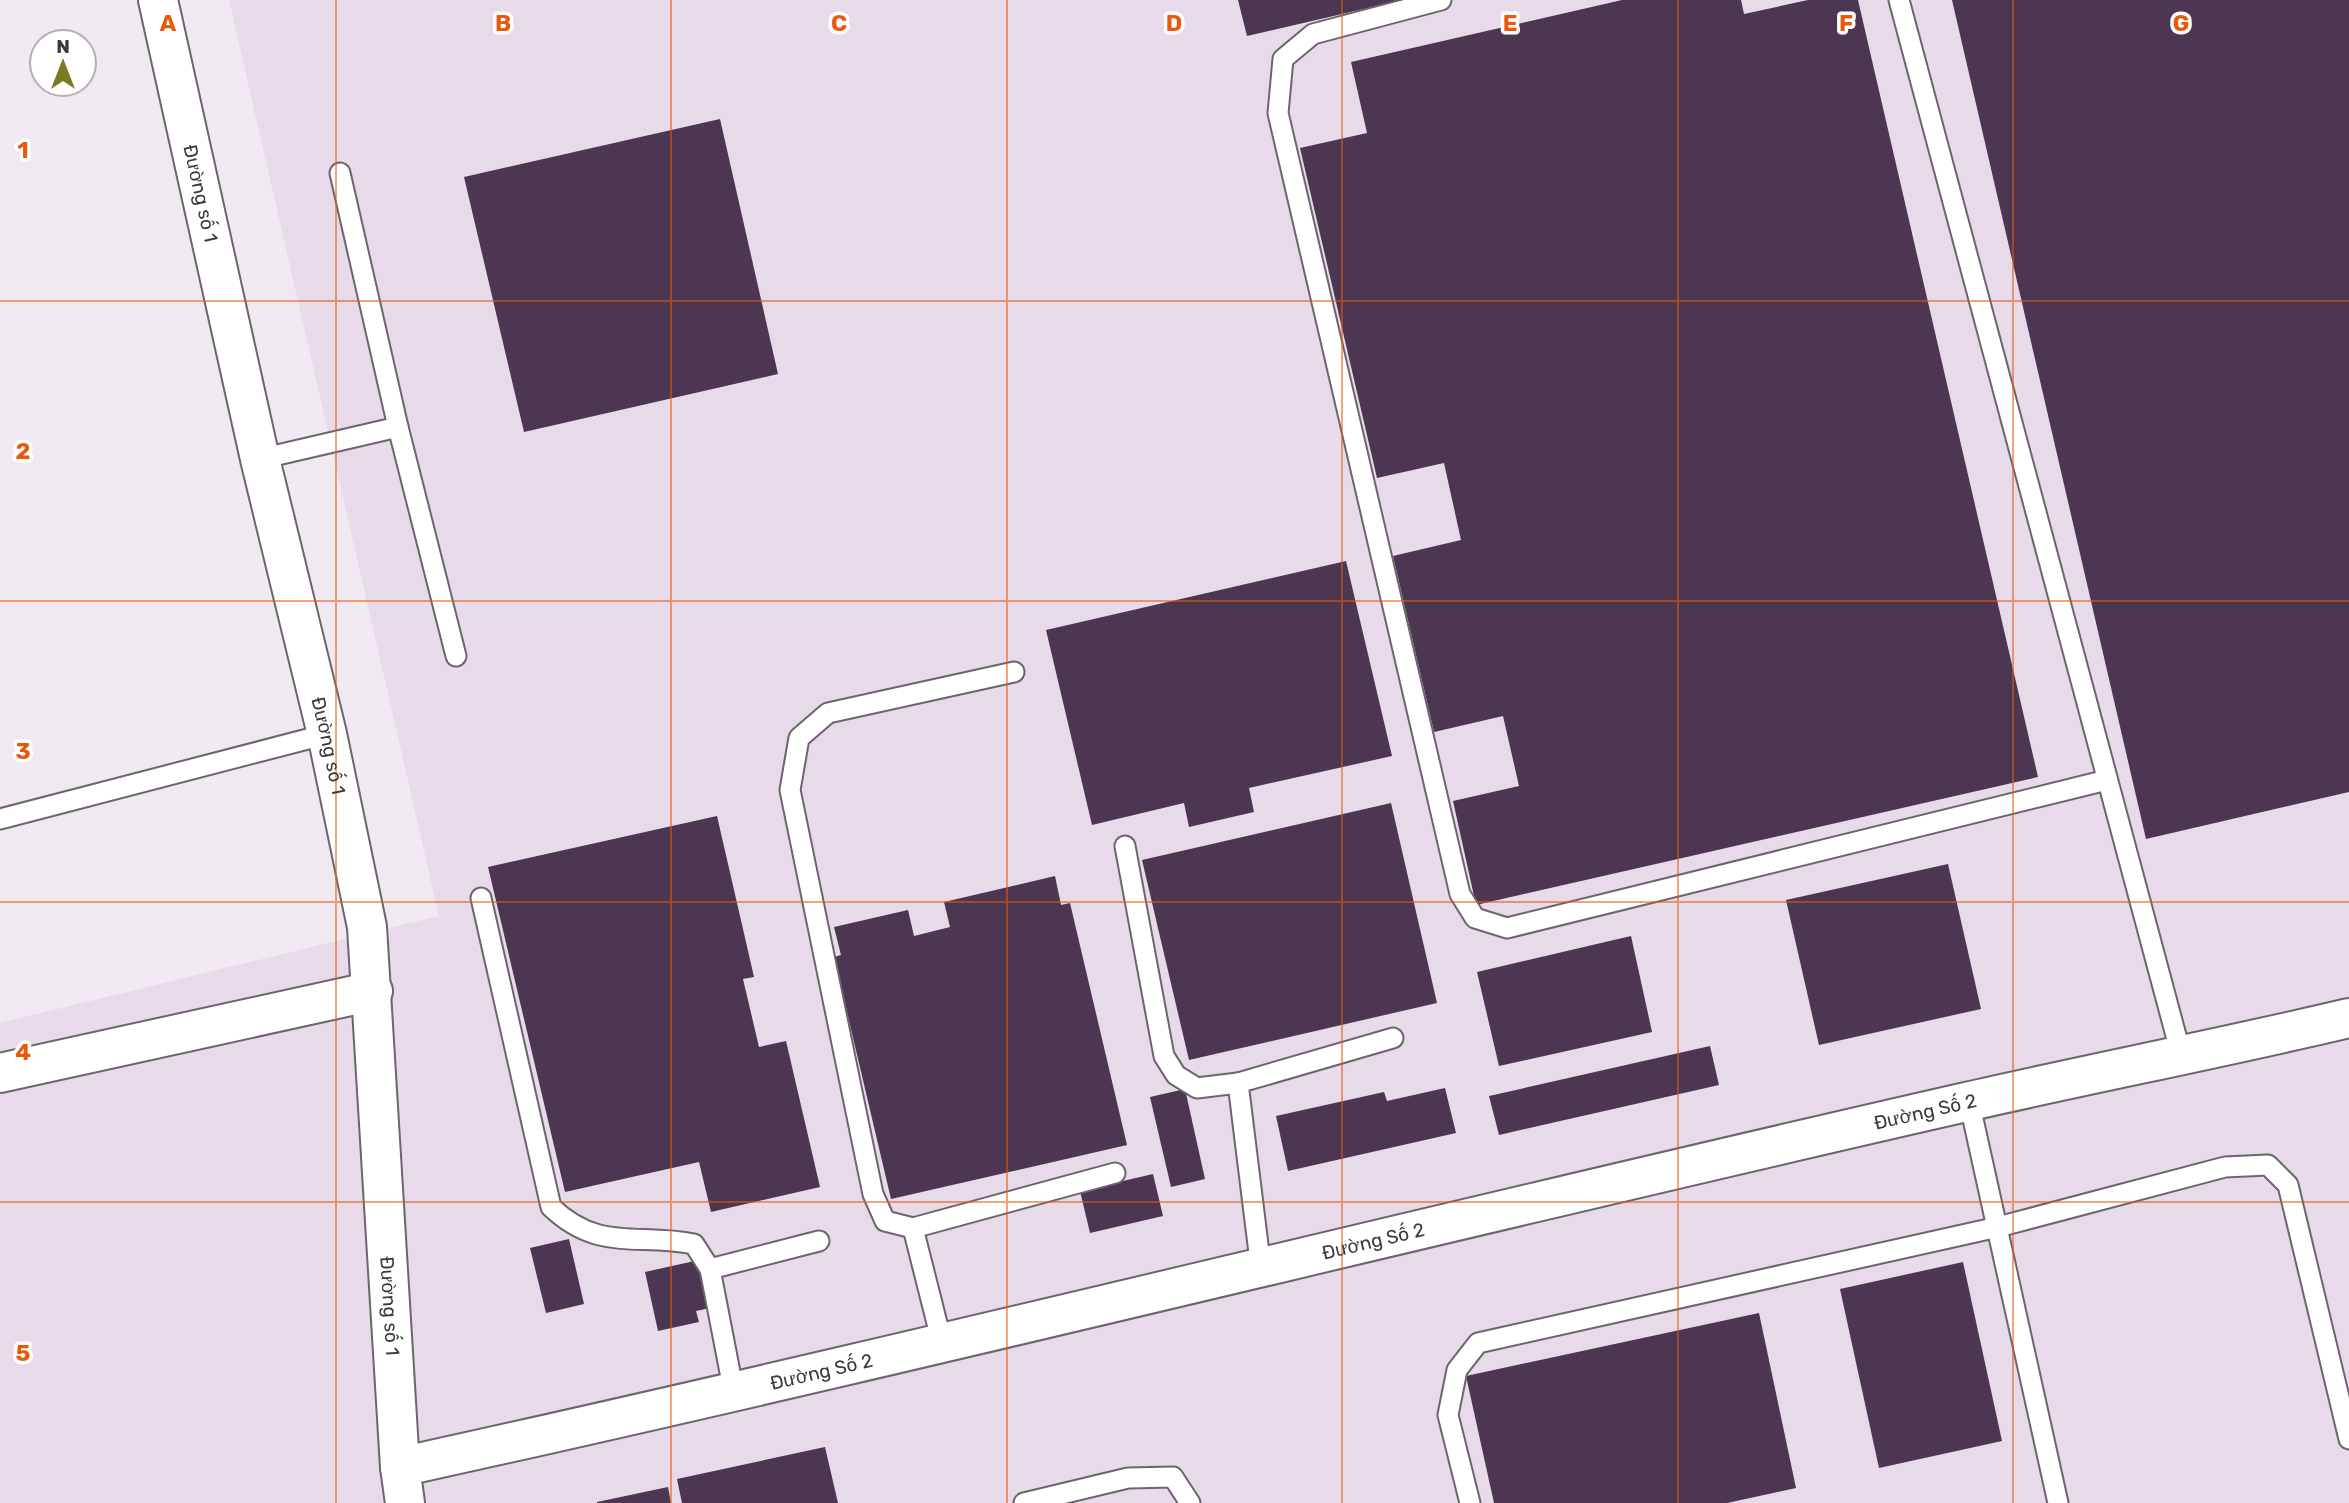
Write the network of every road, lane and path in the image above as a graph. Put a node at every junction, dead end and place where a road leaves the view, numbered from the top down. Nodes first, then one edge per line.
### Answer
1 (158, 0) edge
2 (1441, 0) edge
3 (1899, 0) edge
4 (340, 173) dead end
5 (398, 427) junction
6 (260, 459) junction
7 (456, 656) dead end
8 (1014, 672) dead end
9 (327, 734) junction
10 (2107, 780) junction
11 (0, 819) edge
12 (1125, 846) dead end
13 (481, 898) dead end
14 (373, 992) junction
15 (2349, 1018) edge
16 (1393, 1038) dead end
17 (2182, 1058) junction
18 (0, 1073) edge
19 (1238, 1083) junction
20 (1969, 1101) junction
21 (1115, 1173) dead end
22 (1998, 1227) junction
23 (913, 1228) junction
24 (819, 1241) dead end
25 (710, 1269) junction
26 (1261, 1269) junction
27 (942, 1343) junction
28 (734, 1394) junction
29 (2349, 1439) edge
30 (402, 1485) edge
31 (1024, 1503) edge
32 (1190, 1503) edge
33 (1470, 1503) edge
34 (2058, 1503) edge

1 - 6 street, Đường số 1
2 - 10 lane
3 - 10 lane
4 - 5 lane
5 - 6 lane
5 - 7 lane
6 - 9 street, Đường số 1
8 - 23 lane
9 - 11 lane
9 - 14 street, Đường số 1
10 - 17 lane
12 - 19 lane
13 - 25 lane
14 - 18 street
14 - 30 street, Đường số 1
15 - 17 street, Đường Số 2
16 - 19 lane
17 - 20 street, Đường Số 2
19 - 26 lane
20 - 22 lane
20 - 26 street, Đường Số 2
21 - 23 lane
22 - 29 lane
22 - 33 lane
22 - 34 lane
23 - 27 lane
24 - 25 lane
25 - 28 lane
26 - 27 street, Đường Số 2
27 - 28 street, Đường Số 2
28 - 30 street, Đường Số 2
31 - 32 lane

